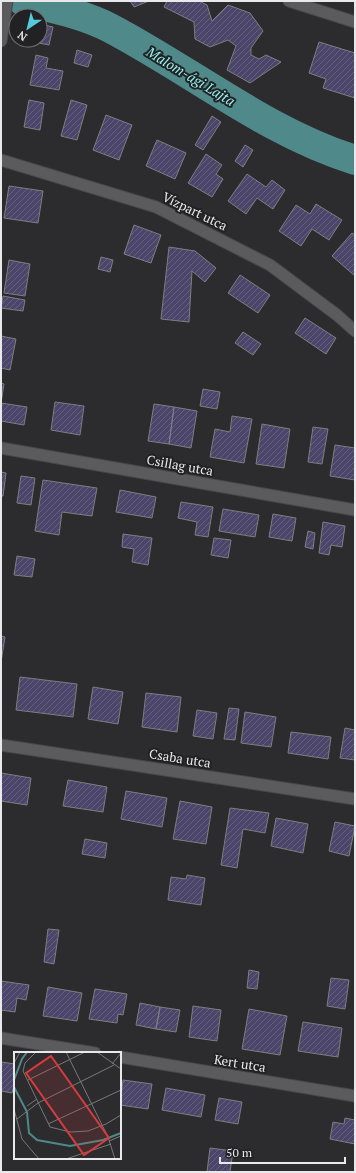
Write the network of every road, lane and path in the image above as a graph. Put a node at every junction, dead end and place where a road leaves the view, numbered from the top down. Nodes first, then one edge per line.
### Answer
1 (7, 1) edge
2 (289, 1) edge
3 (355, 22) edge
4 (1, 41) edge
5 (1, 160) edge
6 (355, 331) edge
7 (1, 448) edge
8 (355, 510) edge
9 (1, 745) edge
10 (355, 798) edge
11 (1, 1038) edge
12 (89, 1052) edge
13 (121, 1057) edge
14 (355, 1096) edge

1 - 4 street
2 - 3 street
5 - 6 street, Vízpart utca
7 - 8 street, Csillag utca
9 - 10 street, Csaba utca
11 - 12 street
13 - 14 street, Kert utca

